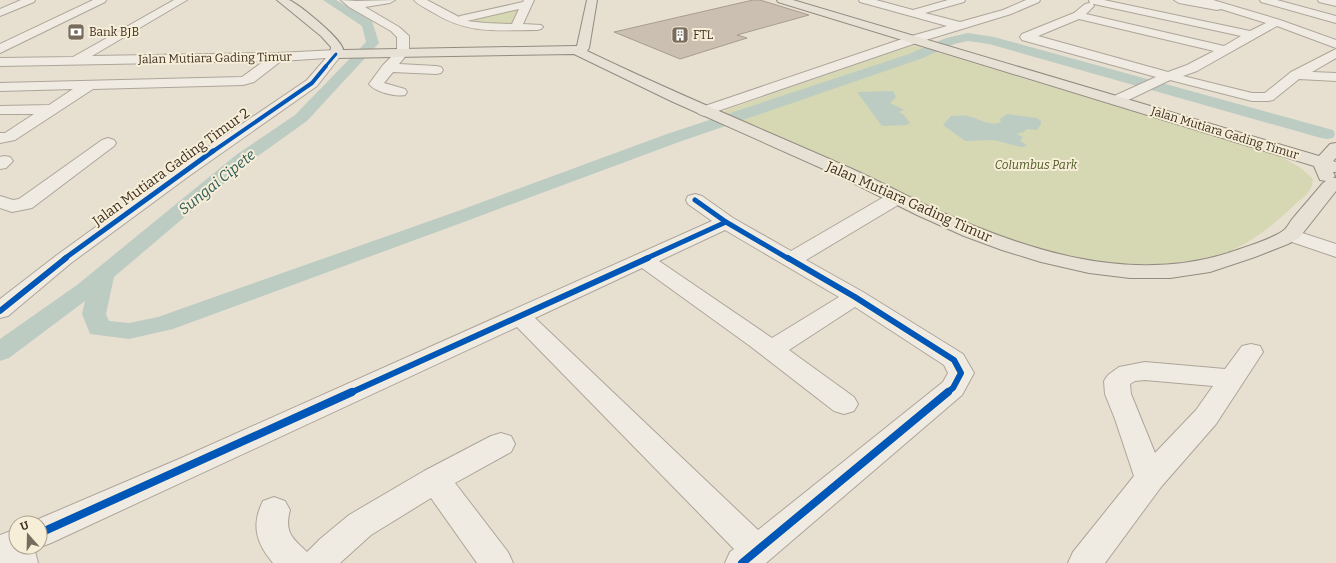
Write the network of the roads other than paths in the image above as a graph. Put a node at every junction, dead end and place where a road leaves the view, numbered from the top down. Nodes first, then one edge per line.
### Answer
1 (30, 0) edge
2 (82, 0) edge
3 (101, 0) edge
4 (182, 0) edge
5 (282, 0) edge
6 (388, 0) edge
7 (592, 0) edge
8 (782, 0) edge
9 (960, 0) edge
10 (1035, 0) edge
11 (1179, 0) edge
12 (1202, 0) edge
13 (1265, 0) edge
14 (1323, 0) edge
15 (872, 1) edge
16 (1095, 1) edge
17 (424, 2) edge
18 (444, 2) dead end
19 (528, 2) edge
20 (194, 4) dead end
21 (352, 4) edge
22 (1336, 4) edge
23 (1242, 12) junction
24 (0, 13) edge
25 (913, 13) junction
26 (1078, 15) junction
27 (456, 20) junction
28 (1336, 20) edge
29 (1276, 22) junction
30 (537, 26) dead end
31 (961, 26) junction
32 (516, 27) junction
33 (1043, 29) junction
34 (1065, 35) dead end
35 (1250, 35) junction
36 (0, 40) edge
37 (912, 40) junction
38 (1336, 44) edge
39 (0, 49) edge
40 (576, 50) junction
41 (1226, 50) junction
42 (403, 52) junction
43 (1336, 53) edge
44 (342, 54) junction
45 (278, 57) junction
46 (74, 61) junction
47 (95, 61) junction
48 (0, 62) edge
49 (1169, 62) dead end
50 (388, 68) junction
51 (1192, 68) junction
52 (436, 70) dead end
53 (1296, 75) junction
54 (1169, 76) junction
55 (1336, 77) edge
56 (89, 85) junction
57 (0, 87) edge
58 (400, 92) dead end
59 (1117, 100) junction
60 (51, 109) junction
61 (0, 110) edge
62 (709, 113) junction
63 (0, 138) edge
64 (108, 143) dead end
65 (1336, 148) edge
66 (1329, 165) edge
67 (1333, 185) edge
68 (896, 198) junction
69 (695, 200) dead end
70 (0, 202) edge
71 (726, 222) junction
72 (1290, 235) junction
73 (1336, 251) edge
74 (643, 259) junction
75 (791, 260) junction
76 (855, 297) junction
77 (3, 307) edge
78 (519, 316) junction
79 (771, 350) junction
80 (1251, 352) dead end
81 (1233, 378) junction
82 (844, 404) dead end
83 (501, 444) dead end
84 (1150, 478) junction
85 (435, 480) junction
86 (274, 510) dead end
87 (48, 529) edge
88 (749, 557) edge
89 (296, 563) edge
90 (318, 563) edge
91 (496, 563) edge
92 (1085, 563) edge

1 - 24 street
2 - 36 street
3 - 39 street
4 - 46 street, Jalan Mutiara Gading Timur
5 - 44 main road
6 - 21 street
7 - 40 main road
8 - 37 main road, Jalan Mutiara Gading Timur
9 - 25 street
10 - 31 street
11 - 23 street
12 - 23 street
13 - 28 street
14 - 22 street
15 - 25 street
16 - 26 street
16 - 35 street
17 - 18 street
17 - 27 street
19 - 27 street
19 - 32 street
20 - 47 street, Jalan Mutiara Gading Timur
21 - 42 street
23 - 29 street
25 - 31 street
26 - 33 street
26 - 41 street
27 - 32 street
29 - 35 street
29 - 38 street
30 - 32 street
31 - 37 street
33 - 34 street
33 - 54 street
35 - 41 street
37 - 59 main road, Jalan Mutiara Gading Timur
37 - 62 street
40 - 42 main road, Jalan Mutiara Gading Timur
40 - 62 main road, Jalan Mutiara Gading Timur
41 - 51 street
42 - 44 main road, Jalan Mutiara Gading Timur
42 - 50 street
43 - 53 street
44 - 45 street, Jalan Mutiara Gading Timur
44 - 77 street, Jalan Mutiara Gading Timur 2
45 - 47 street, Jalan Mutiara Gading Timur
45 - 56 street
46 - 47 street, Jalan Mutiara Gading Timur
46 - 48 street, Jalan Mutiara Gading Timur
49 - 51 street
50 - 52 street
50 - 58 street
51 - 54 street
53 - 54 street
53 - 55 street
54 - 59 street
56 - 57 street
56 - 60 street
59 - 66 main road, Jalan Mutiara Gading Timur
60 - 61 street
60 - 63 street
62 - 68 main road, Jalan Mutiara Gading Timur
64 - 70 street
65 - 66 main road
66 - 67 main road, Jalan Mutiara Gading Timur
67 - 72 main road, Jalan Mutiara Gading Timur
68 - 72 main road, Jalan Mutiara Gading Timur
68 - 75 street
69 - 71 street
71 - 74 street
71 - 75 street
72 - 73 street
74 - 78 street
74 - 79 street
75 - 76 street
76 - 79 street
76 - 88 street
78 - 87 street
78 - 88 street
79 - 82 street
80 - 81 street
81 - 84 street
81 - 84 street
83 - 85 street
84 - 92 street
85 - 90 street
85 - 91 street
86 - 89 street

